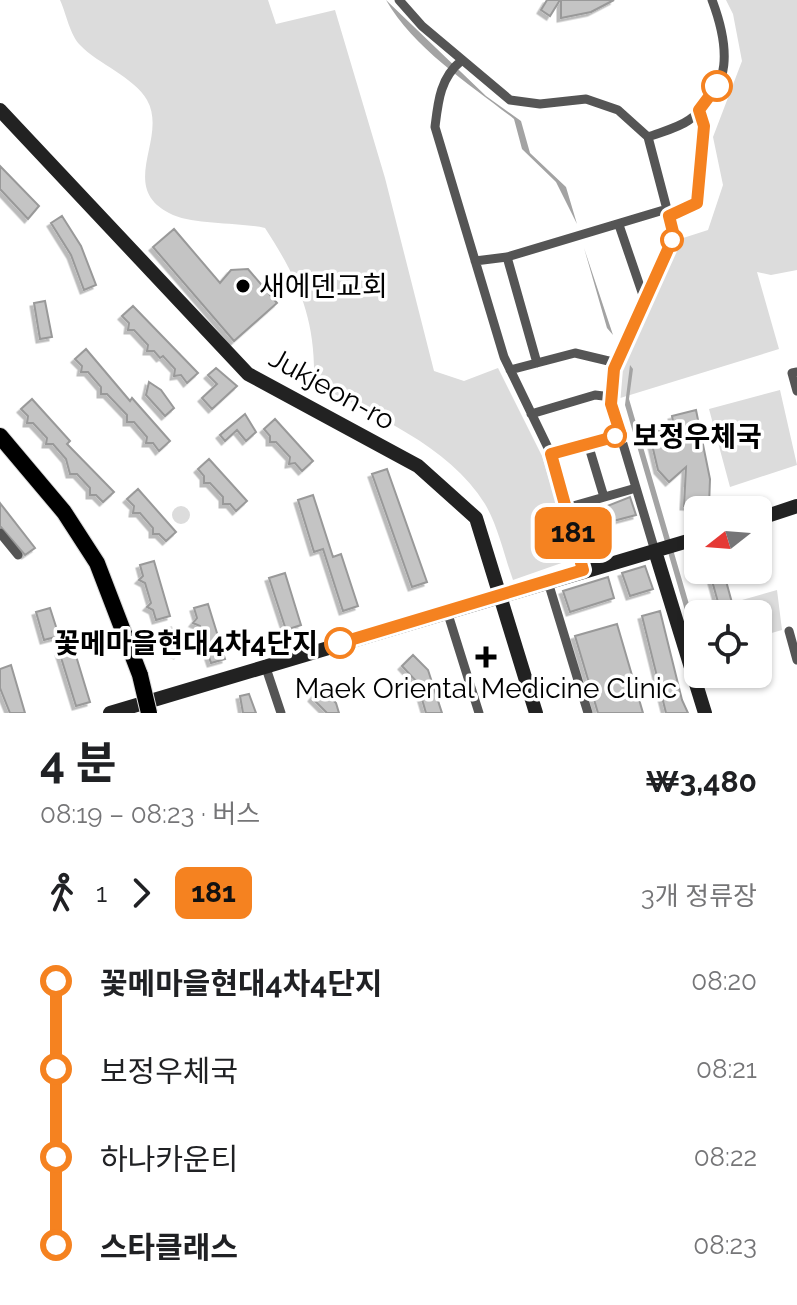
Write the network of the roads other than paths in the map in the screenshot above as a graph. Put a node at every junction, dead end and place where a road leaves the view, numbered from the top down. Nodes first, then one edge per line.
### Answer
1 (399, 0) edge
2 (712, 0) edge
3 (456, 66) junction
4 (0, 110) edge
5 (699, 110) junction
6 (648, 137) junction
7 (668, 212) junction
8 (619, 225) junction
9 (507, 257) junction
10 (475, 261) junction
11 (645, 301) junction
12 (537, 363) junction
13 (617, 363) junction
14 (510, 370) junction
15 (797, 372) edge
16 (797, 391) edge
17 (612, 397) junction
18 (531, 414) junction
19 (621, 435) junction
20 (0, 436) edge
21 (588, 444) junction
22 (0, 451) edge
23 (551, 454) junction
24 (636, 488) junction
25 (604, 497) junction
26 (797, 506) edge
27 (566, 508) junction
28 (772, 514) edge
29 (0, 533) edge
30 (684, 542) edge
31 (665, 548) junction
32 (18, 555) dead end
33 (583, 570) junction
34 (548, 582) junction
35 (499, 594) junction
36 (447, 611) junction
37 (789, 631) dead end
38 (797, 660) edge
39 (265, 665) junction
40 (136, 676) junction
41 (110, 713) edge
42 (142, 713) edge
43 (149, 713) edge
44 (281, 713) edge
45 (479, 713) edge
46 (536, 713) edge
47 (588, 713) edge
48 (705, 713) edge

1 - 3 street
2 - 5 street
3 - 6 street
3 - 10 street
4 - 35 street, Jukjeon-ro
5 - 6 street
5 - 7 street
6 - 7 street
7 - 8 street
7 - 11 street
8 - 9 street
8 - 11 street
9 - 10 street
9 - 12 street
10 - 14 street
11 - 13 street
12 - 13 street
12 - 14 street
13 - 17 street
14 - 18 street
15 - 16 street
17 - 18 street
17 - 19 street
18 - 23 street
19 - 21 street
19 - 24 street
20 - 40 highway
21 - 23 street
21 - 25 street
22 - 40 highway
23 - 27 street
24 - 25 street
24 - 31 street
25 - 27 street
26 - 28 street
27 - 33 street
29 - 32 street
30 - 31 street
31 - 33 street
31 - 48 street
33 - 34 street
34 - 35 street
34 - 47 street
35 - 36 street
35 - 46 street, Jukjeon-ro
36 - 39 street
36 - 45 street
37 - 38 street
39 - 41 street
39 - 44 street
40 - 42 highway
40 - 43 highway, bridge

